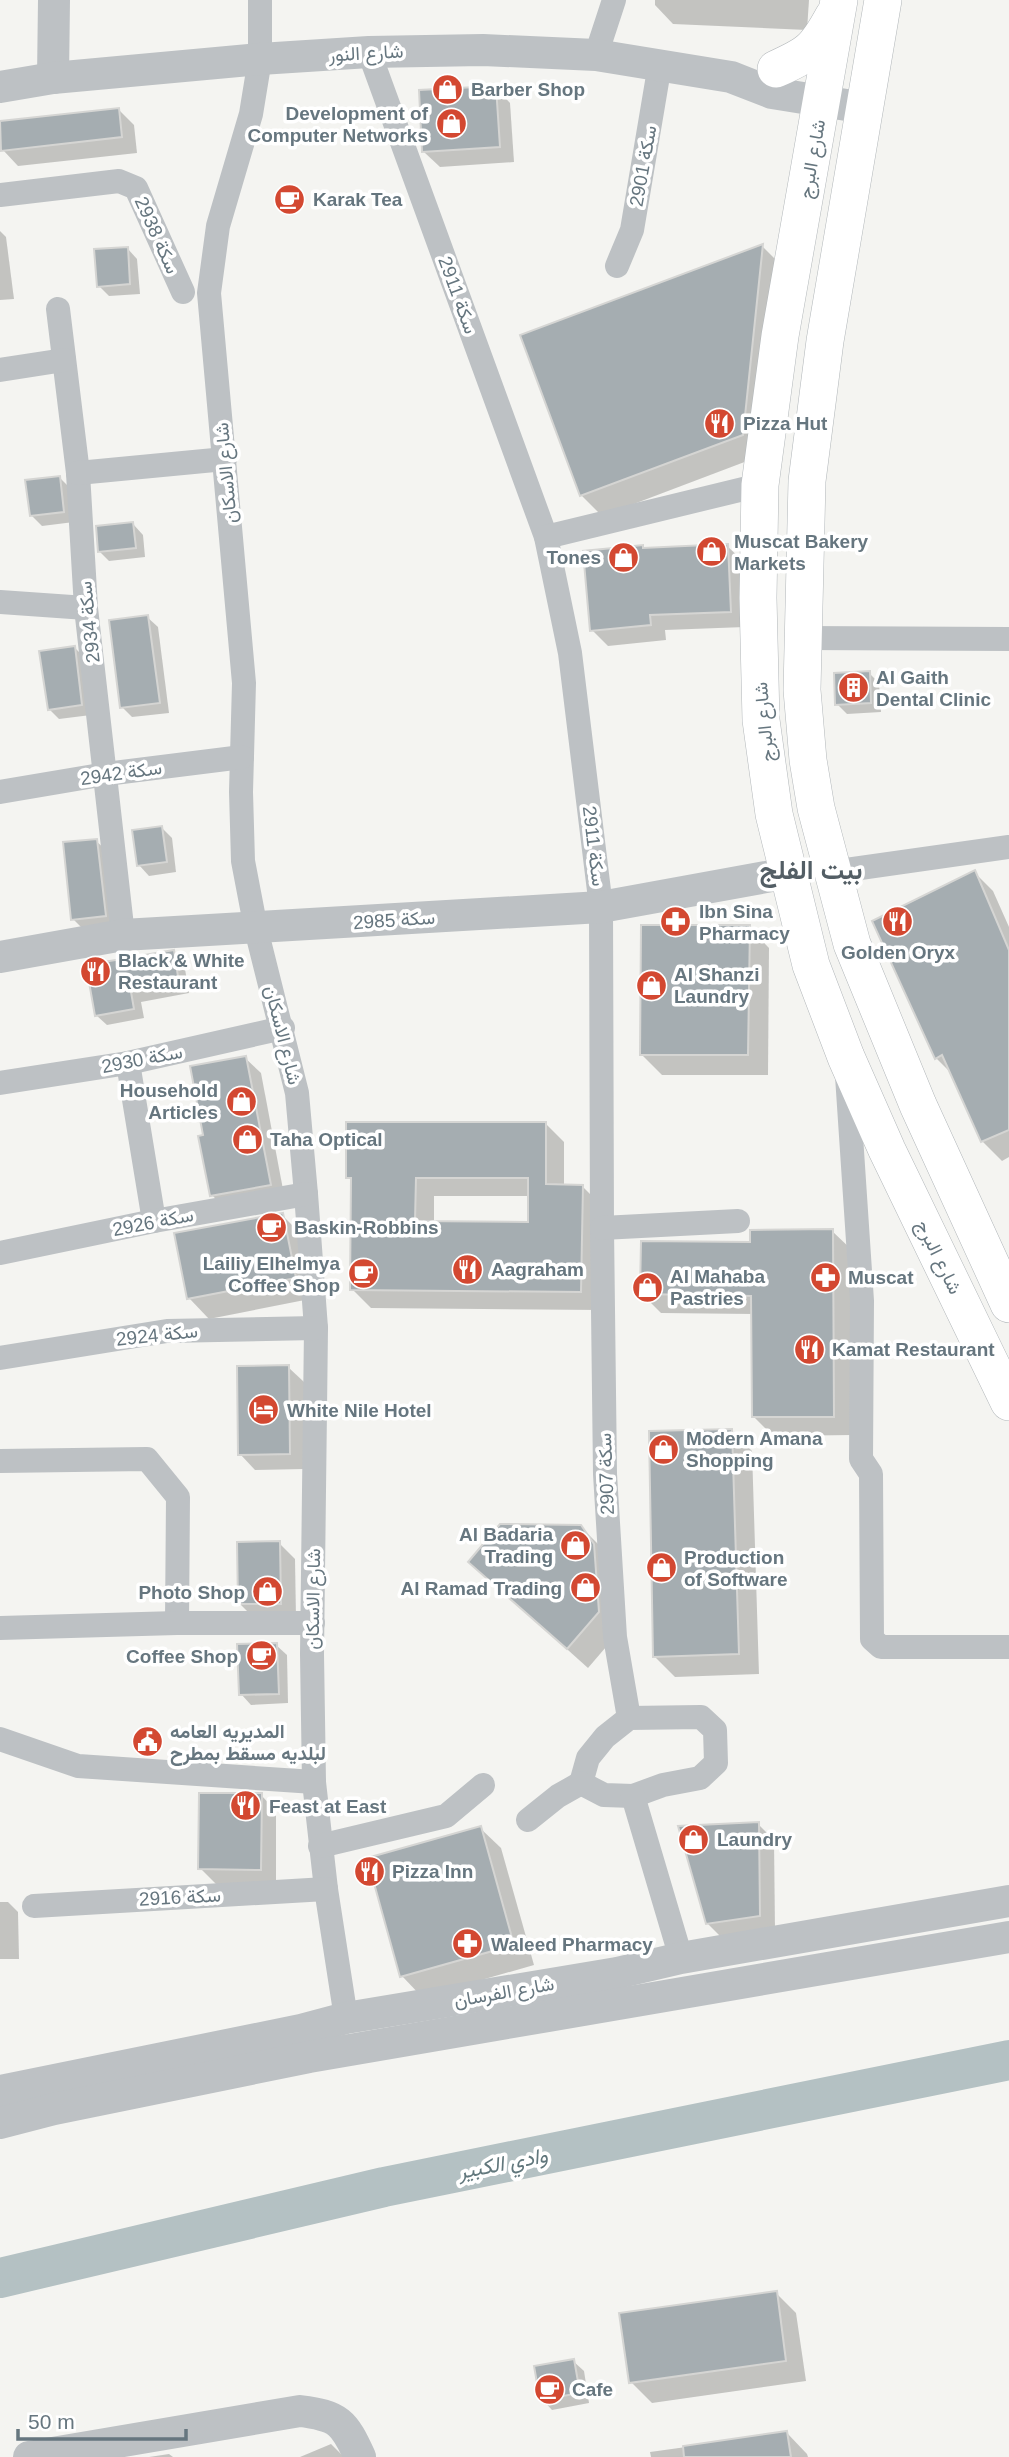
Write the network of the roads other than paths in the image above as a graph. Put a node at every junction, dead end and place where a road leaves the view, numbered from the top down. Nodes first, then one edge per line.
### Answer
1 (54, 0) edge
2 (260, 0) edge
3 (614, 0) edge
4 (883, 0) edge
5 (838, 5) edge
6 (369, 52) junction
7 (596, 55) junction
8 (260, 59) junction
9 (660, 64) junction
10 (776, 69) junction
11 (731, 77) junction
12 (53, 78) junction
13 (0, 87) edge
14 (824, 89) junction
15 (867, 96) junction
16 (0, 195) edge
17 (617, 266) dead end
18 (183, 292) dead end
19 (58, 309) dead end
20 (64, 360) junction
21 (0, 370) edge
22 (225, 459) junction
23 (78, 473) junction
24 (760, 485) junction
25 (546, 537) junction
26 (0, 602) edge
27 (86, 608) junction
28 (802, 638) junction
29 (1009, 639) edge
30 (242, 757) junction
31 (106, 775) junction
32 (0, 792) edge
33 (1009, 847) edge
34 (832, 872) junction
35 (788, 873) junction
36 (601, 907) junction
37 (256, 929) junction
38 (123, 935) junction
39 (0, 957) edge
40 (283, 1028) junction
41 (846, 1057) junction
42 (128, 1063) junction
43 (0, 1083) edge
44 (306, 1194) junction
45 (154, 1221) junction
46 (738, 1221) dead end
47 (602, 1228) junction
48 (0, 1253) edge
49 (1009, 1304) edge
50 (316, 1328) junction
51 (0, 1358) edge
52 (1009, 1402) edge
53 (0, 1461) edge
54 (177, 1623) junction
55 (313, 1623) junction
56 (0, 1628) edge
57 (1009, 1647) edge
58 (629, 1718) junction
59 (0, 1739) edge
60 (314, 1782) junction
61 (581, 1783) junction
62 (483, 1785) dead end
63 (633, 1796) junction
64 (528, 1820) dead end
65 (320, 1846) junction
66 (326, 1889) junction
67 (1009, 1901) edge
68 (34, 1906) dead end
69 (1009, 1937) edge
70 (681, 1958) junction
71 (346, 2018) junction
72 (0, 2091) edge
73 (0, 2123) edge
74 (356, 2448) edge
75 (29, 2457) edge

1 - 12 street
2 - 8 street, شارع الاسكان
3 - 7 street
4 - 15 main road
5 - 10 main road
5 - 14 main road, شارع البرج
6 - 7 street, شارع النور
6 - 8 street, شارع النور
6 - 25 street, سكة 2911
7 - 9 street, شارع النور
8 - 12 street, شارع النور
8 - 22 street, شارع الاسكان
9 - 11 street, شارع النور
9 - 17 street, سكة 2901
10 - 11 street, شارع النور
10 - 14 street, شارع النور
11 - 14 street, شارع النور
12 - 13 street, شارع النور
14 - 15 street, شارع النور
14 - 24 main road, شارع البرج
15 - 28 main road
16 - 18 street, سكة 2938
19 - 20 street, سكة 2934
20 - 21 street
20 - 23 street, سكة 2934
22 - 23 street
22 - 30 street, شارع الاسكان
23 - 27 street, سكة 2934
24 - 25 street
24 - 35 main road, شارع البرج
25 - 36 street, سكة 2911
26 - 27 street
27 - 31 street, سكة 2934
28 - 29 street
28 - 34 main road
30 - 31 street, سكة 2942
30 - 37 street, شارع الاسكان
31 - 32 street, سكة 2942
31 - 38 street, سكة 2934
33 - 34 street
34 - 49 main road
35 - 36 street, سكة 2985
35 - 41 main road, شارع البرج
36 - 37 street, سكة 2985
36 - 47 street, سكة 2907
37 - 38 street, سكة 2985
37 - 40 street, شارع الاسكان
38 - 39 street, سكة 2985
40 - 42 street, سكة 2930
40 - 44 street, شارع الاسكان
41 - 52 main road, شارع البرج
41 - 57 street
42 - 43 street, سكة 2930
42 - 45 street
44 - 45 street, سكة 2926
44 - 50 street, شارع الاسكان
45 - 48 street, سكة 2926
46 - 47 street
47 - 58 street, سكة 2907
50 - 51 street, سكة 2924
50 - 55 street, شارع الاسكان
53 - 54 street
54 - 55 street
54 - 56 street
55 - 60 street, شارع الاسكان
58 - 61 street
58 - 63 street
59 - 60 street
60 - 65 street, شارع الاسكان
61 - 63 street
61 - 64 street
62 - 65 street
63 - 70 street
65 - 66 street, شارع الاسكان
66 - 68 street, سكة 2916
66 - 71 street, شارع الاسكان
67 - 70 street, شارع الفرسان
69 - 73 street, شارع الفرسان
70 - 71 street, شارع الفرسان
71 - 72 street, شارع الفرسان
74 - 75 street

